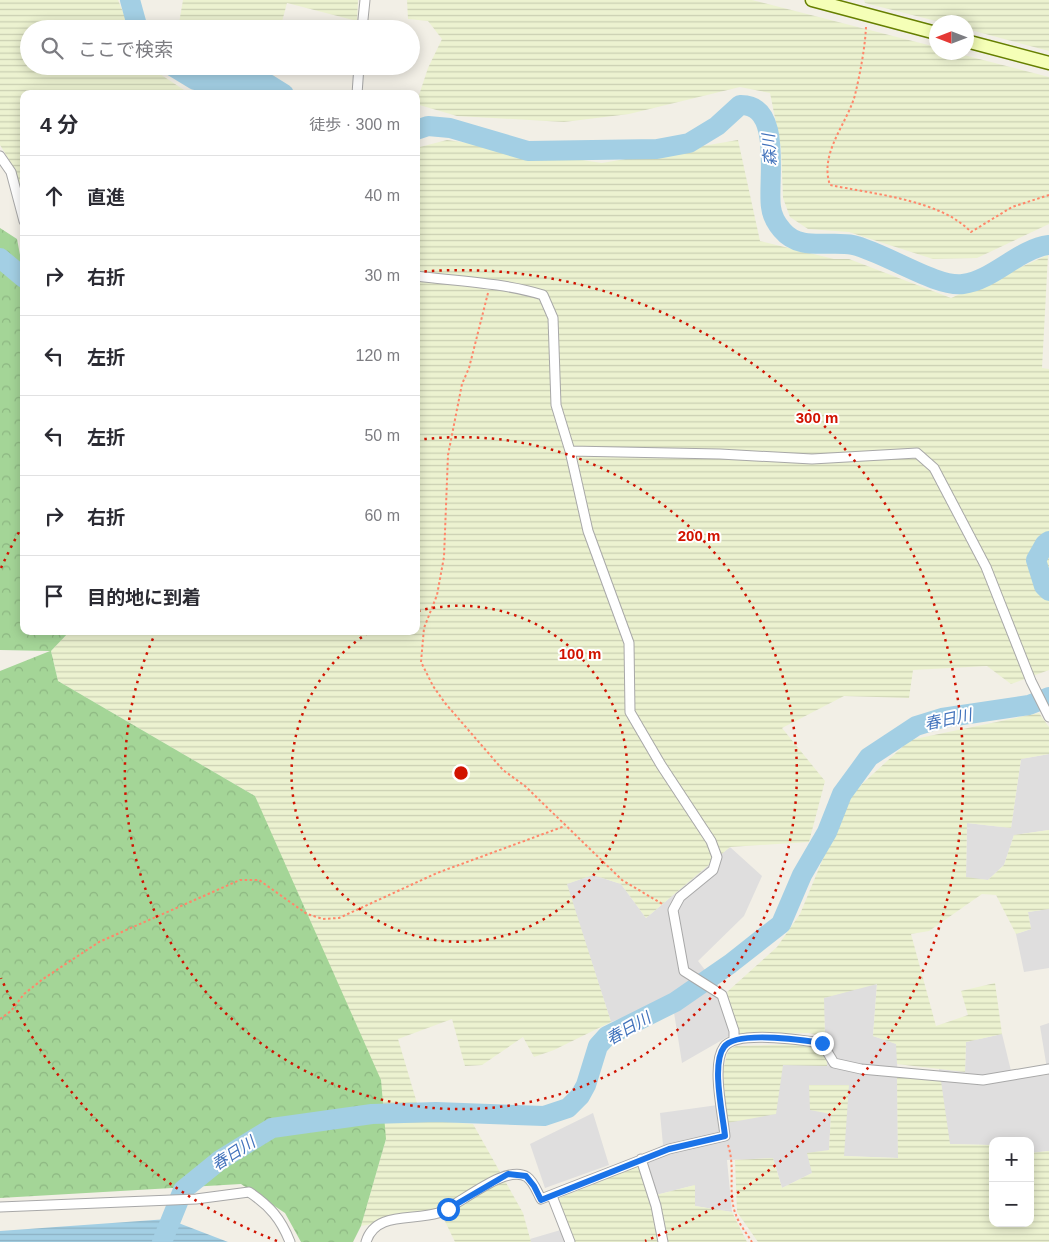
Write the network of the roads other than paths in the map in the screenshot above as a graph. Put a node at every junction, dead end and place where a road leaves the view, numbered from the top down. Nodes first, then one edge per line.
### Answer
1 (365, 0) edge
2 (812, 0) edge
3 (363, 20) edge
4 (929, 31) edge
5 (974, 43) edge
6 (1049, 63) edge
7 (358, 75) edge
8 (357, 90) edge
9 (0, 156) edge
10 (20, 206) edge
11 (420, 277) edge
12 (570, 451) junction
13 (1048, 715) edge
14 (734, 1039) junction
15 (1049, 1069) edge
16 (641, 1159) junction
17 (552, 1196) junction
18 (0, 1207) edge
19 (290, 1242) edge
20 (366, 1242) edge
21 (570, 1242) edge
22 (663, 1242) edge

1 - 3 street
2 - 4 street
5 - 6 street
7 - 8 street
9 - 10 street
11 - 12 street
12 - 13 street
12 - 14 street
14 - 15 street
14 - 16 street
16 - 17 street
16 - 22 street
17 - 20 street
17 - 21 street
18 - 19 street

